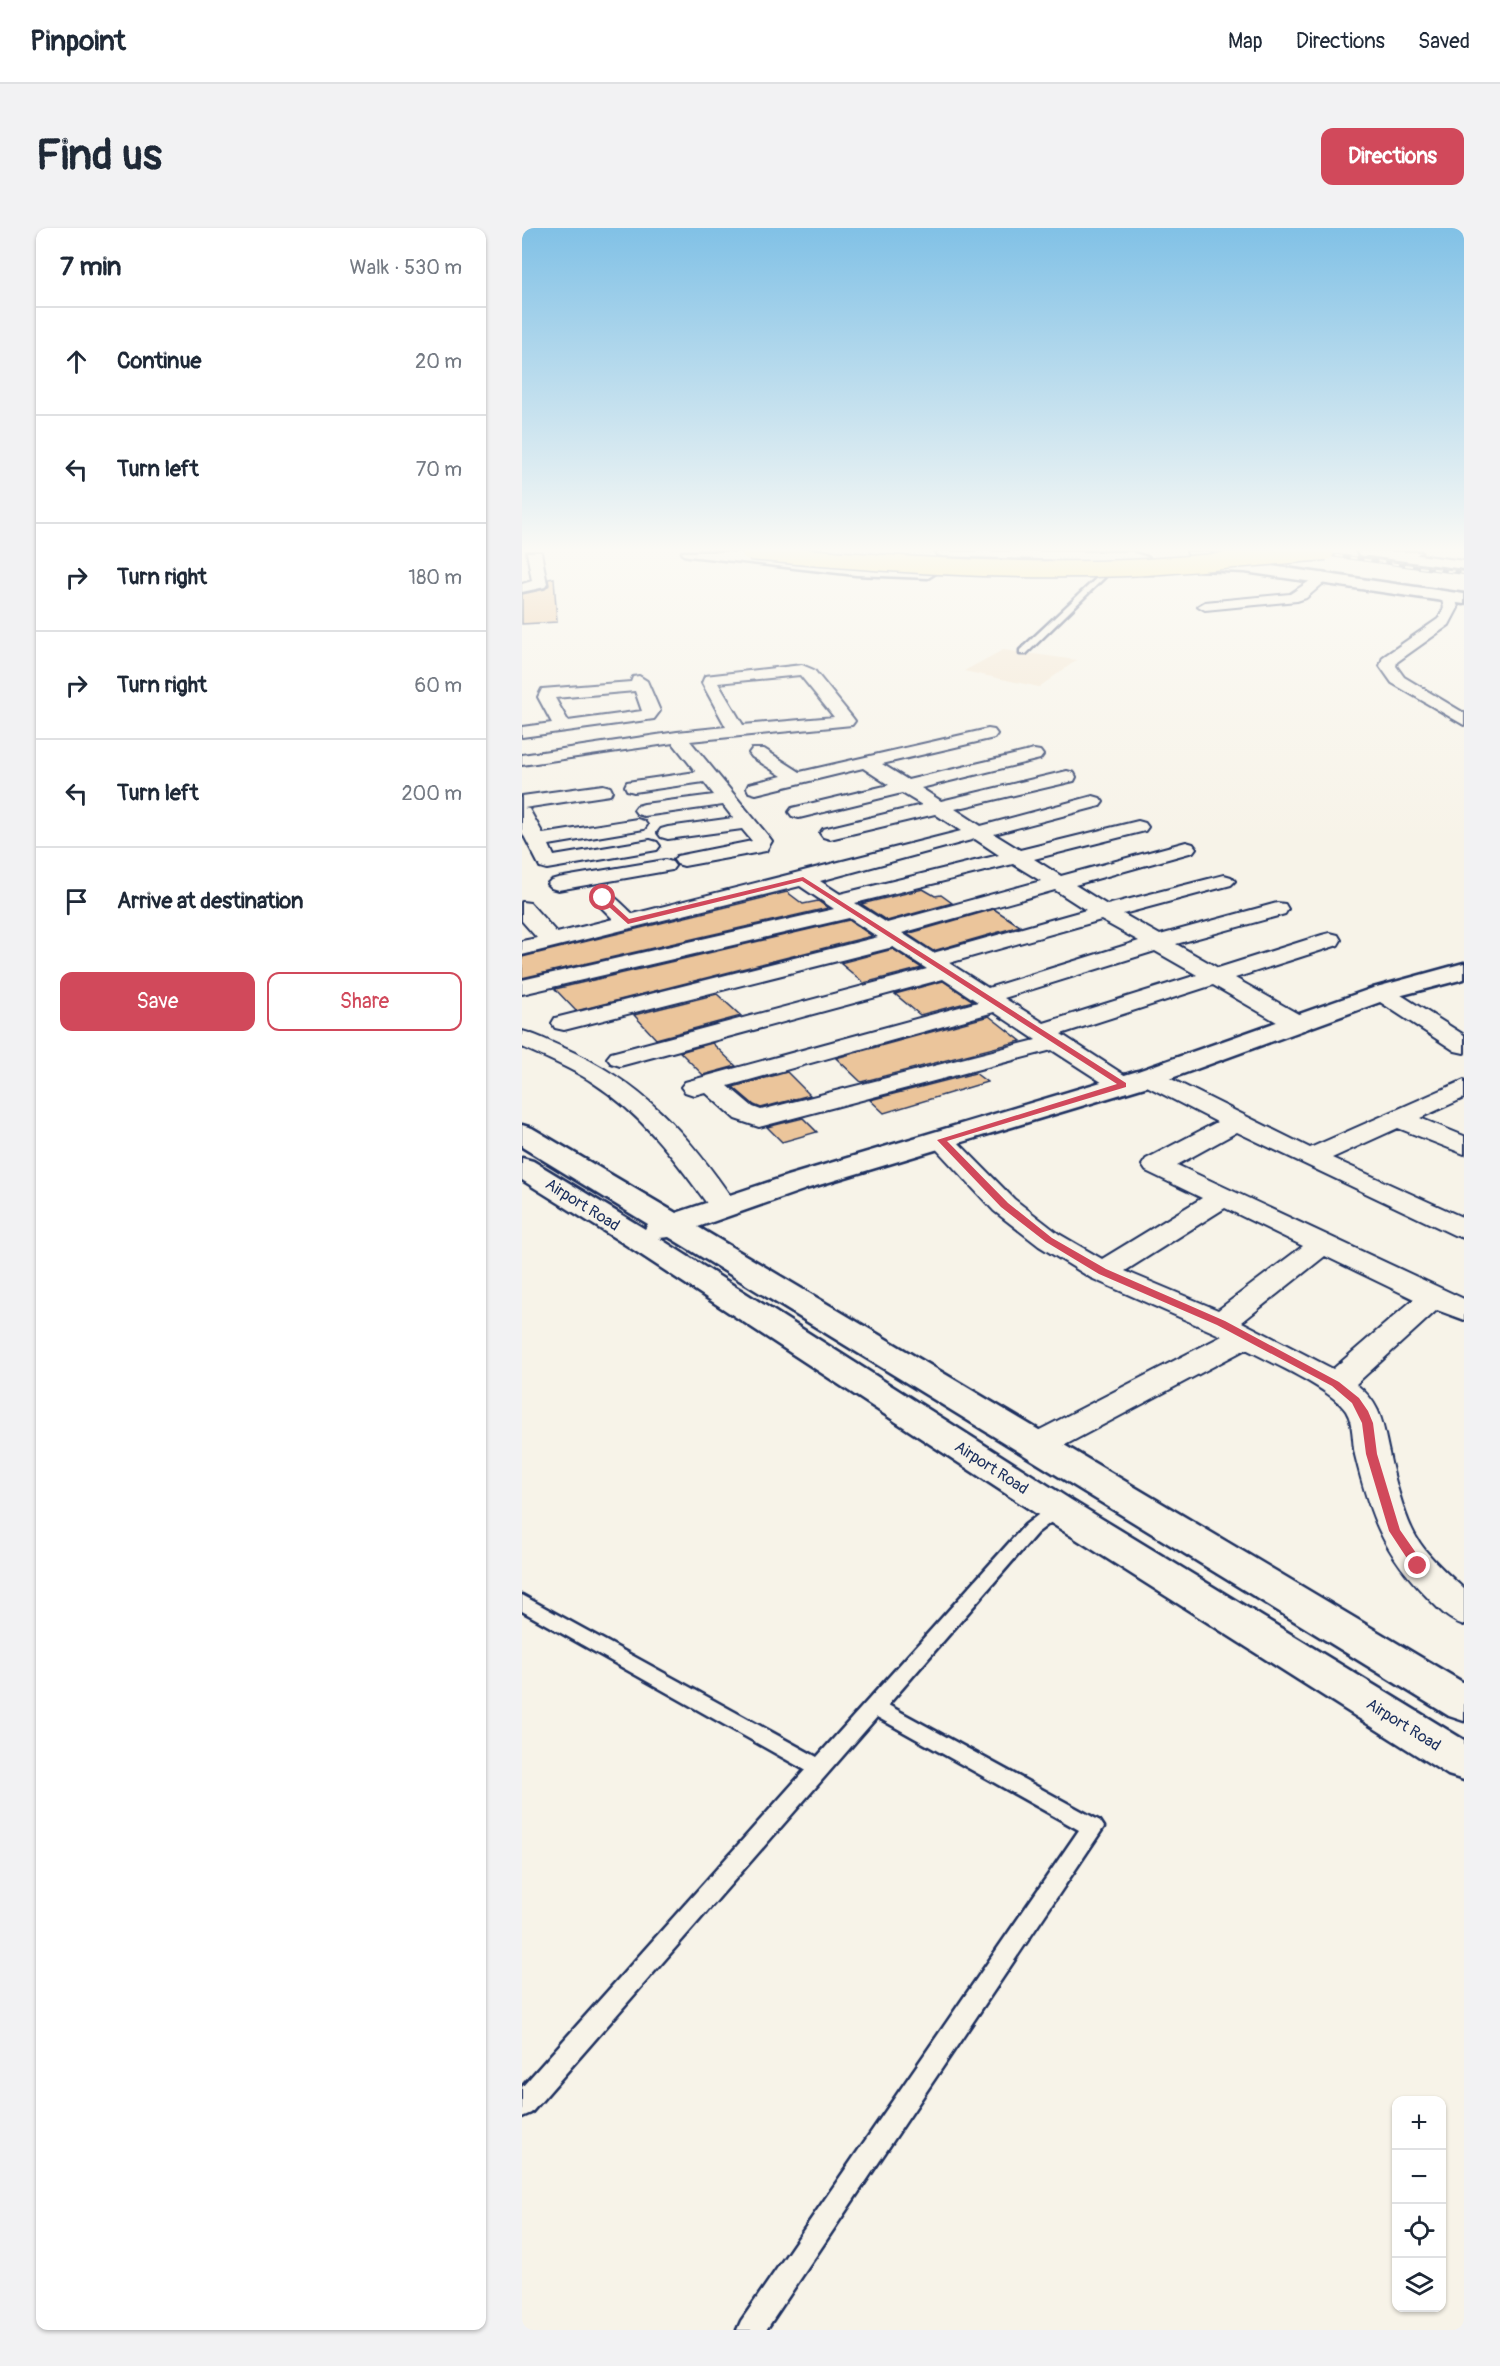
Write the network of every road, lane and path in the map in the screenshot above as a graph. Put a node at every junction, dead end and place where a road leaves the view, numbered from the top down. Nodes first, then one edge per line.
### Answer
1 (1403, 650) edge
2 (818, 686) junction
3 (796, 689) dead end
4 (740, 695) dead end
5 (718, 697) junction
6 (831, 703) junction
7 (808, 705) dead end
8 (751, 711) dead end
9 (728, 714) junction
10 (1464, 720) edge
11 (563, 727) junction
12 (737, 731) junction
13 (522, 732) edge
14 (988, 734) dead end
15 (677, 737) junction
16 (690, 753) junction
17 (758, 753) dead end
18 (1034, 755) dead end
19 (522, 760) edge
20 (866, 762) junction
21 (620, 763) dead end
22 (708, 776) junction
23 (1067, 777) dead end
24 (797, 778) junction
25 (634, 786) dead end
26 (905, 787) junction
27 (756, 788) dead end
28 (603, 791) dead end
29 (728, 799) junction
30 (522, 802) edge
31 (1094, 802) dead end
32 (936, 807) junction
33 (799, 812) dead end
34 (525, 817) edge
35 (550, 819) dead end
36 (748, 822) junction
37 (1138, 826) dead end
38 (975, 832) junction
39 (668, 833) dead end
40 (830, 833) dead end
41 (537, 841) junction
42 (650, 846) dead end
43 (1186, 848) dead end
44 (1016, 857) junction
45 (547, 862) junction
46 (803, 879) junction
47 (1224, 881) dead end
48 (1057, 883) junction
49 (603, 898) dead end
50 (845, 906) junction
51 (522, 908) edge
52 (1277, 909) dead end
53 (1104, 912) junction
54 (628, 922) junction
55 (889, 935) junction
56 (551, 940) junction
57 (1330, 940) dead end
58 (1157, 943) junction
59 (522, 948) edge
60 (938, 966) junction
61 (1464, 971) edge
62 (1217, 977) junction
63 (522, 987) edge
64 (1382, 993) junction
65 (992, 1000) junction
66 (564, 1023) dead end
67 (1298, 1024) junction
68 (1049, 1037) junction
69 (522, 1038) edge
70 (1464, 1046) edge
71 (620, 1058) dead end
72 (1136, 1081) junction
73 (1464, 1088) edge
74 (1397, 1118) junction
75 (1236, 1122) junction
76 (522, 1134) edge
77 (941, 1140) junction
78 (1464, 1146) edge
79 (1310, 1158) junction
80 (522, 1167) edge
81 (1223, 1197) junction
82 (724, 1208) junction
83 (675, 1224) junction
84 (1464, 1228) edge
85 (637, 1238) junction
86 (1323, 1244) junction
87 (1102, 1272) junction
88 (1434, 1297) junction
89 (1464, 1311) edge
90 (1234, 1330) junction
91 (1336, 1384) junction
92 (1038, 1445) junction
93 (1056, 1509) junction
94 (522, 1602) edge
95 (1464, 1611) edge
96 (1464, 1704) edge
97 (875, 1707) junction
98 (1464, 1762) edge
99 (820, 1769) junction
100 (522, 2105) edge
101 (750, 2330) edge

1 - 10 street
2 - 3 street
2 - 5 street
2 - 6 street
4 - 5 street
5 - 9 street
6 - 7 street
6 - 12 street
8 - 9 street
9 - 12 street
11 - 11 street
11 - 13 street
12 - 15 street
14 - 20 street
15 - 16 street
15 - 19 street
16 - 21 street
16 - 22 street
17 - 24 street
18 - 26 street
20 - 24 street
20 - 26 street
22 - 25 street
22 - 29 street
23 - 32 street
24 - 27 street
26 - 32 street
26 - 33 street
28 - 30 street
29 - 36 street
29 - 41 street
31 - 38 street
32 - 38 street
32 - 40 street
34 - 35 street
34 - 41 street
36 - 39 street
36 - 45 street
37 - 44 street
38 - 44 street
38 - 46 street
41 - 45 street
42 - 45 street
43 - 48 street
44 - 48 street
44 - 50 street
46 - 50 street
46 - 54 street
47 - 53 street
48 - 53 street
48 - 55 street
49 - 54 street
50 - 55 street
50 - 63 street
51 - 56 street
52 - 58 street
53 - 58 street
53 - 60 street
54 - 56 street
55 - 60 street
55 - 66 street
56 - 59 street
57 - 62 street
58 - 62 street
58 - 65 street
60 - 65 street
60 - 71 street
61 - 64 street
62 - 67 street
62 - 68 street
64 - 67 street
64 - 70 street
65 - 68 street
65 - 68 street
67 - 72 street
68 - 72 street
69 - 82 street
72 - 75 street
72 - 77 street
73 - 74 street
74 - 78 street
74 - 79 street
75 - 79 street
75 - 81 street
76 - 83 street
77 - 82 street
77 - 87 street
79 - 84 street
80 - 85 street, Airport Road
81 - 86 street
81 - 87 street
82 - 83 street
83 - 85 street
83 - 92 street
85 - 93 street, Airport Road
86 - 88 street
86 - 90 street
87 - 90 street
88 - 89 street
88 - 91 street
90 - 91 street
90 - 92 street
91 - 95 street
92 - 96 street
93 - 97 lane
93 - 98 street, Airport Road
94 - 99 lane
97 - 99 lane
97 - 101 lane
99 - 100 lane

